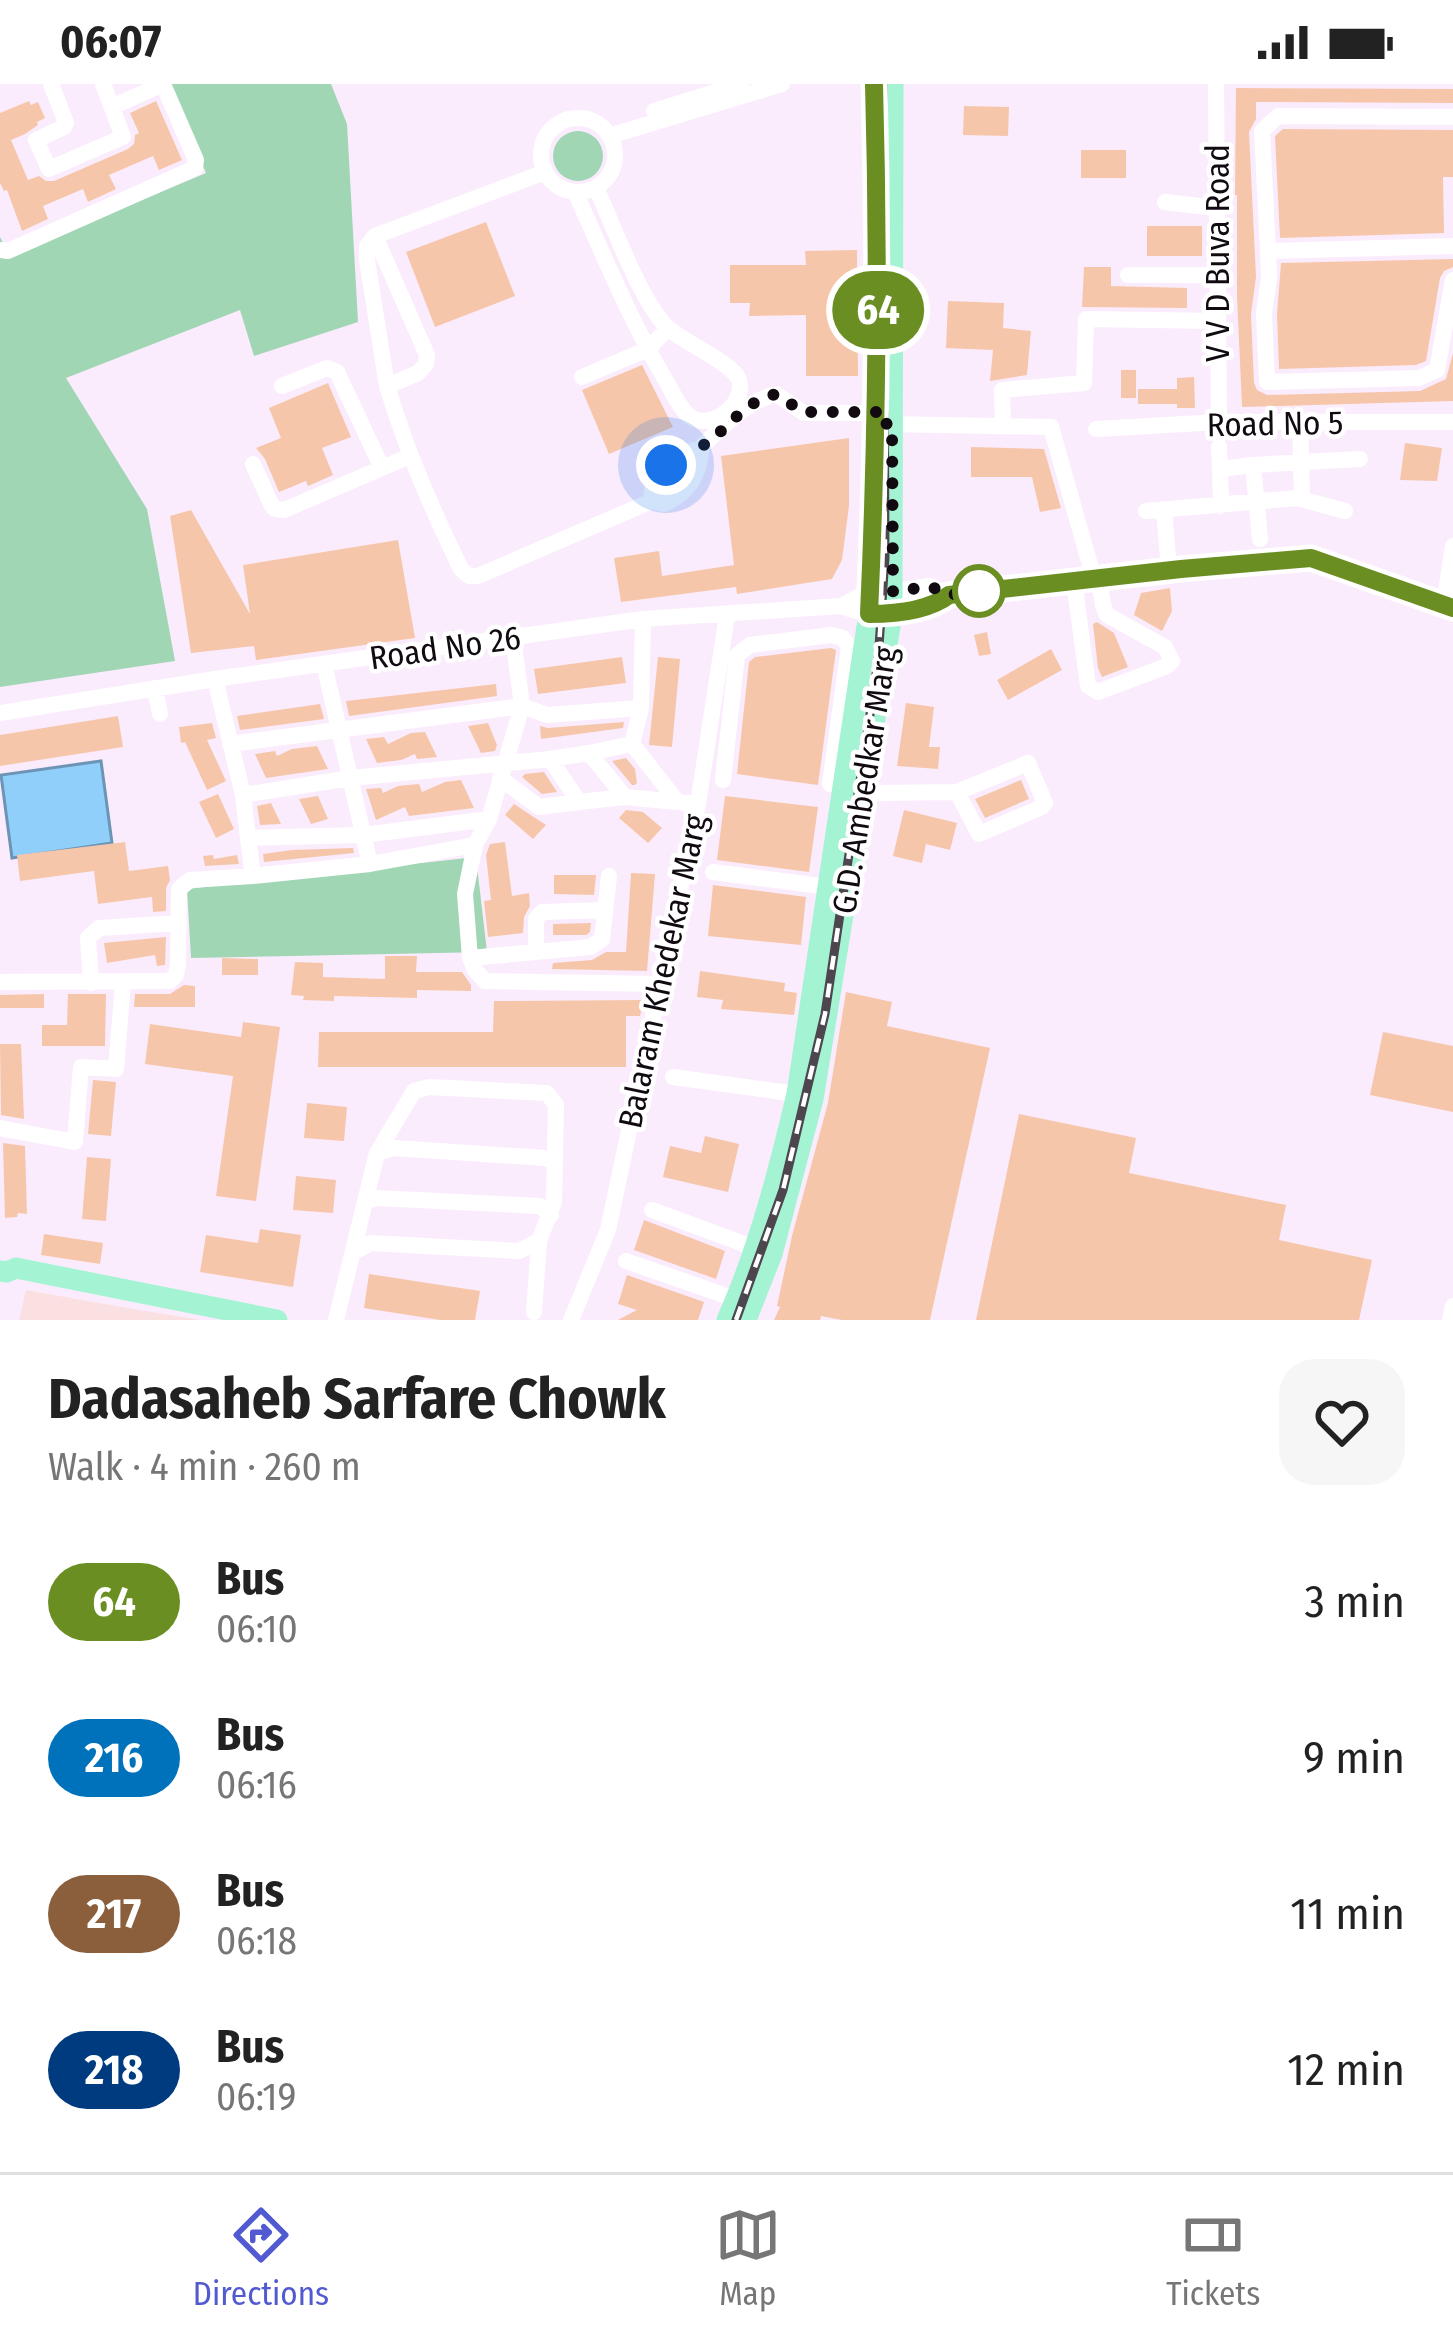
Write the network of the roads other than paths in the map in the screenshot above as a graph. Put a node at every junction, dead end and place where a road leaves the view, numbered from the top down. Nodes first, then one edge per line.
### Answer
1 (51, 84) edge
2 (103, 84) edge
3 (741, 84) edge
4 (782, 84) edge
5 (874, 84) edge
6 (893, 84) edge
7 (1216, 84) edge
8 (112, 107) junction
9 (1453, 117) edge
10 (606, 132) junction
11 (544, 172) junction
12 (596, 188) junction
13 (575, 192) junction
14 (885, 198) junction
15 (1165, 202) dead end
16 (1216, 208) junction
17 (375, 236) junction
18 (1453, 246) edge
19 (0, 250) edge
20 (1268, 251) junction
21 (1128, 274) dead end
22 (1217, 275) junction
23 (1453, 280) edge
24 (639, 281) junction
25 (620, 289) junction
26 (1217, 321) junction
27 (668, 328) junction
28 (647, 349) junction
29 (582, 376) dead end
30 (282, 386) dead end
31 (387, 386) junction
32 (882, 420) junction
33 (698, 421) junction
34 (1219, 422) junction
35 (1300, 422) junction
36 (1453, 422) edge
37 (1003, 425) junction
38 (1096, 429) dead end
39 (675, 432) dead end
40 (1220, 447) dead end
41 (698, 450) junction
42 (410, 456) junction
43 (1360, 458) dead end
44 (1301, 462) junction
45 (253, 464) dead end
46 (1253, 465) junction
47 (382, 468) junction
48 (1220, 469) junction
49 (1302, 498) junction
50 (652, 501) junction
51 (1257, 502) junction
52 (1221, 506) junction
53 (1345, 511) dead end
54 (1260, 539) dead end
55 (1453, 548) edge
56 (1169, 570) junction
57 (1096, 579) junction
58 (1074, 581) junction
59 (881, 604) junction
60 (1102, 605) junction
61 (1449, 606) edge
62 (1078, 610) junction
63 (774, 612) junction
64 (728, 615) junction
65 (643, 619) junction
66 (513, 637) junction
67 (775, 642) junction
68 (324, 664) junction
69 (215, 679) junction
70 (155, 688) junction
71 (522, 706) junction
72 (641, 708) junction
73 (0, 713) edge
74 (160, 714) dead end
75 (720, 726) junction
76 (339, 731) junction
77 (230, 744) junction
78 (632, 744) junction
79 (843, 747) junction
80 (589, 753) junction
81 (550, 759) junction
82 (501, 771) junction
83 (351, 778) junction
84 (723, 780) dead end
85 (849, 792) junction
86 (957, 792) junction
87 (243, 795) junction
88 (625, 797) junction
89 (676, 800) junction
90 (579, 802) junction
91 (698, 804) junction
92 (489, 819) junction
93 (363, 835) junction
94 (248, 838) junction
95 (476, 845) junction
96 (370, 864) junction
97 (713, 872) dead end
98 (253, 876) junction
99 (609, 876) dead end
100 (830, 887) junction
101 (605, 910) junction
102 (178, 923) junction
103 (536, 952) junction
104 (470, 958) junction
105 (0, 982) edge
106 (123, 982) junction
107 (92, 983) junction
108 (660, 984) junction
109 (820, 994) junction
110 (674, 1077) dead end
111 (805, 1096) junction
112 (0, 1128) edge
113 (376, 1154) junction
114 (555, 1162) junction
115 (364, 1202) junction
116 (652, 1210) dead end
117 (551, 1215) junction
118 (539, 1241) junction
119 (763, 1251) junction
120 (353, 1252) junction
121 (626, 1261) dead end
122 (5, 1266) edge
123 (1453, 1306) edge
124 (740, 1311) edge
125 (534, 1312) dead end
126 (277, 1320) edge
127 (336, 1320) edge
128 (571, 1320) edge
129 (1450, 1320) edge

1 - 8 street
2 - 8 street
3 - 10 street
4 - 10 street
5 - 14 main road, G.D. Ambedkar Marg
6 - 14 main road, G.D. Ambedkar Marg
7 - 16 street, V V D Buva Road
8 - 19 street
9 - 20 street
10 - 11 street
10 - 12 street
11 - 13 street
11 - 17 street
12 - 13 street
12 - 24 street
13 - 25 street
14 - 32 main road, G.D. Ambedkar Marg
15 - 16 street
16 - 22 street, V V D Buva Road
17 - 31 street
17 - 31 street
18 - 20 street
20 - 23 street
21 - 22 street
22 - 26 street, V V D Buva Road
24 - 25 street
24 - 27 street
25 - 28 street
26 - 34 street, V V D Buva Road
26 - 37 street
27 - 28 street
27 - 33 street
28 - 29 street
28 - 33 street
30 - 47 street
31 - 42 street
32 - 37 street
32 - 41 street
32 - 59 main road, G.D. Ambedkar Marg
33 - 39 street
34 - 35 street, Road No 5
34 - 38 street, Road No 5
35 - 36 street, Road No 5
35 - 44 street
37 - 57 street
40 - 48 street
41 - 50 street
41 - 50 street
42 - 47 street
42 - 50 street
43 - 44 street
44 - 46 street
44 - 49 street
45 - 47 street
46 - 48 street
46 - 51 street
48 - 52 street
49 - 51 street
49 - 53 street
51 - 52 street
51 - 54 street
52 - 56 street
55 - 61 street
56 - 57 street
56 - 61 street
57 - 58 street
57 - 60 street
58 - 59 street
58 - 62 street
59 - 63 street, Road No 26
59 - 79 main road, G.D. Ambedkar Marg
59 - 85 main road, G.D. Ambedkar Marg
60 - 62 street
60 - 62 street
63 - 64 street, Road No 26
63 - 67 street
64 - 65 street, Road No 26
64 - 75 street, Balaram Khedekar Marg
65 - 66 street, Road No 26
65 - 72 street
66 - 68 street, Road No 26
66 - 71 street
67 - 75 street
67 - 79 street
68 - 69 street, Road No 26
68 - 76 street
69 - 70 street, Road No 26
69 - 77 street
70 - 73 street, Road No 26
70 - 74 street
71 - 72 street
71 - 76 street
71 - 82 street
72 - 78 street
75 - 84 street
75 - 91 street, Balaram Khedekar Marg
76 - 77 street
76 - 83 street
77 - 87 street
78 - 80 street
78 - 89 street
79 - 85 main road, G.D. Ambedkar Marg
80 - 81 street
80 - 88 street
81 - 82 street
81 - 90 street
82 - 83 street
82 - 90 street
82 - 92 street
83 - 87 street
83 - 93 street
85 - 86 street
85 - 100 main road, G.D. Ambedkar Marg
85 - 109 main road, G.D. Ambedkar Marg
86 - 86 street
87 - 94 street
88 - 89 street
88 - 90 street
89 - 91 street
91 - 108 street, Balaram Khedekar Marg
92 - 93 street
92 - 95 street
93 - 94 street
93 - 96 street
94 - 98 street
95 - 96 street
95 - 104 street
96 - 98 street
97 - 100 street
98 - 102 street
99 - 101 street
100 - 109 main road, G.D. Ambedkar Marg
101 - 103 street
101 - 103 street
102 - 106 street
102 - 107 street
103 - 104 street
104 - 108 street
105 - 107 street
106 - 107 street
106 - 112 street
108 - 128 street, Balaram Khedekar Marg
109 - 111 main road, G.D. Ambedkar Marg
110 - 111 street
111 - 119 main road, G.D. Ambedkar Marg
113 - 114 street
113 - 114 street
113 - 115 street
114 - 117 street
115 - 117 street
115 - 120 street
116 - 119 street
117 - 118 street
118 - 120 street
118 - 125 street
119 - 124 main road, G.D. Ambedkar Marg
120 - 127 street
121 - 124 street
122 - 126 main road
123 - 129 street

